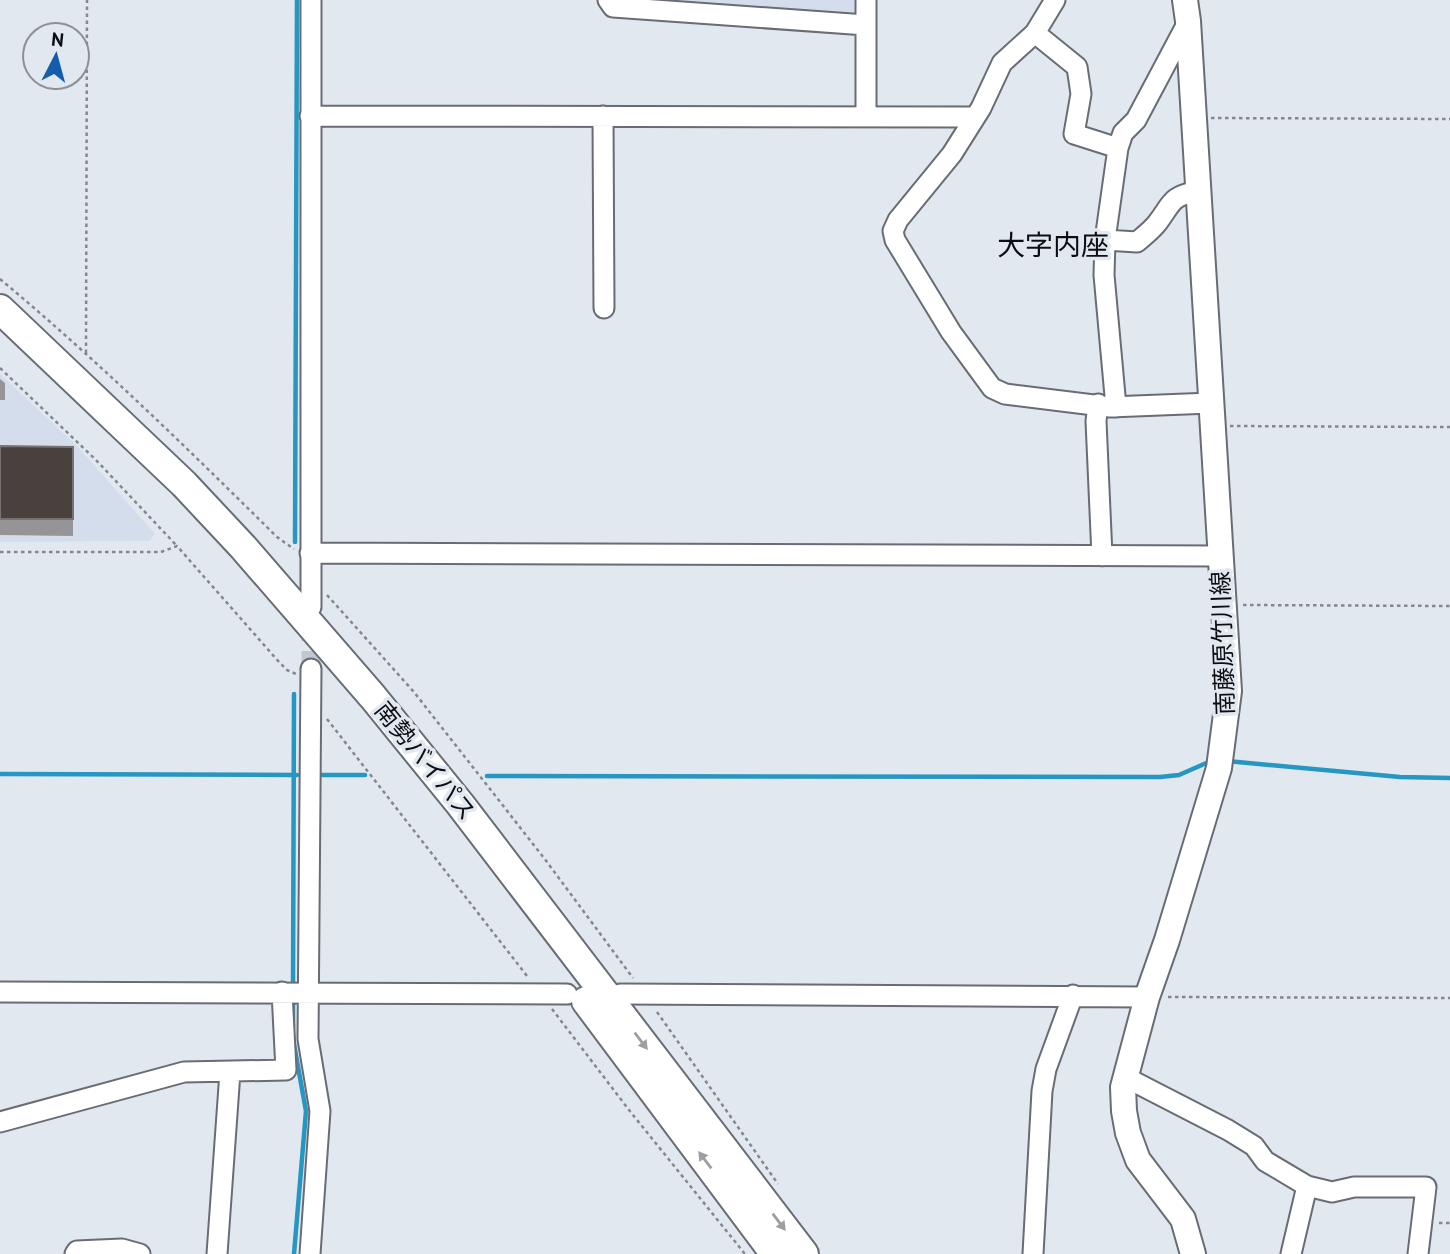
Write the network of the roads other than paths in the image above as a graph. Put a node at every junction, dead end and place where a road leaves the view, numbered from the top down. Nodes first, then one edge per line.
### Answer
1 (311, 0) edge
2 (608, 0) edge
3 (866, 0) edge
4 (1055, 0) edge
5 (1186, 11) edge
6 (866, 25) junction
7 (1035, 33) junction
8 (310, 116) junction
9 (603, 116) junction
10 (866, 116) junction
11 (975, 117) junction
12 (1118, 148) junction
13 (1197, 191) junction
14 (1105, 240) junction
15 (604, 307) dead end
16 (0, 309) edge
17 (0, 335) edge
18 (1107, 405) junction
19 (1212, 414) junction
20 (310, 553) junction
21 (1102, 556) junction
22 (1220, 556) junction
23 (311, 599) tunnel mouth
24 (311, 672) tunnel mouth
25 (0, 992) edge
26 (295, 993) junction
27 (567, 994) dead end
28 (620, 994) dead end
29 (1073, 995) junction
30 (1147, 997) junction
31 (230, 1072) junction
32 (1125, 1077) junction
33 (0, 1122) edge
34 (1307, 1186) junction
35 (75, 1254) edge
36 (140, 1254) edge
37 (217, 1254) edge
38 (310, 1254) edge
39 (775, 1254) edge
40 (804, 1254) edge
41 (1033, 1254) edge
42 (1194, 1254) edge
43 (1291, 1254) edge
44 (1418, 1254) edge

1 - 8 street
2 - 6 street
3 - 6 street
4 - 7 street
5 - 12 street
5 - 13 main road, 南藤原竹川線
6 - 10 street
7 - 11 street
7 - 12 street
8 - 9 street
8 - 20 street
9 - 10 street
9 - 15 street
10 - 11 street
11 - 18 street
12 - 14 street
13 - 14 street
13 - 19 main road, 南藤原竹川線
14 - 18 street
16 -> 40 highway, 南勢バイパス
39 -> 17 highway, 南勢バイパス
18 - 19 street
18 - 21 street
19 - 22 main road, 南藤原竹川線
20 - 21 street
20 - 23 street
21 - 22 street
22 - 30 main road, 南藤原竹川線
24 - 26 street
25 - 26 street
26 - 27 street
26 - 31 street
26 - 38 street
28 - 29 street
29 - 30 street
29 - 41 street
30 - 32 main road, 南藤原竹川線
31 - 33 street
31 - 37 street
32 - 34 street
32 - 42 main road, 南藤原竹川線
34 - 43 street
34 - 44 street
35 - 36 street

